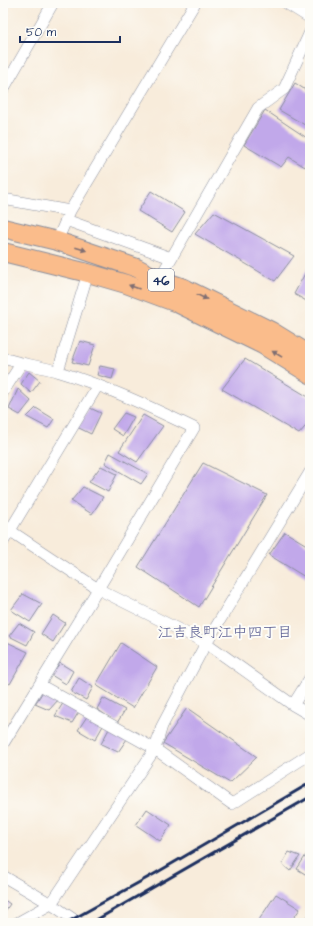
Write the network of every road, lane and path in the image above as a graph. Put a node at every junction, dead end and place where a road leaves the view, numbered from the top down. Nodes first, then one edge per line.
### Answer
1 (53, 3) edge
2 (195, 3) edge
3 (286, 3) edge
4 (310, 18) edge
5 (310, 32) edge
6 (3, 90) edge
7 (3, 199) edge
8 (68, 215) junction
9 (3, 228) edge
10 (57, 241) junction
11 (3, 252) edge
12 (171, 258) junction
13 (88, 273) junction
14 (155, 287) junction
15 (310, 355) edge
16 (3, 358) edge
17 (21, 364) junction
18 (58, 371) junction
19 (310, 374) edge
20 (98, 385) junction
21 (3, 392) edge
22 (310, 472) edge
23 (7, 528) edge
24 (3, 542) edge
25 (98, 589) junction
26 (206, 643) junction
27 (310, 678) edge
28 (40, 685) junction
29 (293, 705) junction
30 (310, 715) edge
31 (3, 744) edge
32 (155, 749) junction
33 (310, 754) edge
34 (3, 876) edge
35 (52, 904) junction
36 (17, 923) edge
37 (79, 923) edge

1 - 6 street
2 - 8 street
3 - 4 street
5 - 12 street
7 - 8 street
8 - 10 street
8 - 12 street
9 - 10 main road, 46
10 -> 14 main road, 46
11 - 13 main road, 46
12 - 14 street
14 -> 13 main road, 46
13 - 18 street
14 -> 15 main road, 46
19 -> 14 main road, 46
16 - 17 street
17 - 18 street
17 - 21 street
18 - 20 street
20 - 23 street
20 - 25 street
22 - 26 street
23 - 24 street
23 - 25 street
25 - 26 street
25 - 28 street
26 - 29 street
26 - 32 street
27 - 29 street
28 - 31 street
28 - 32 street
29 - 30 street
32 - 33 street
32 - 35 street
34 - 35 street
35 - 36 street
35 - 37 street

